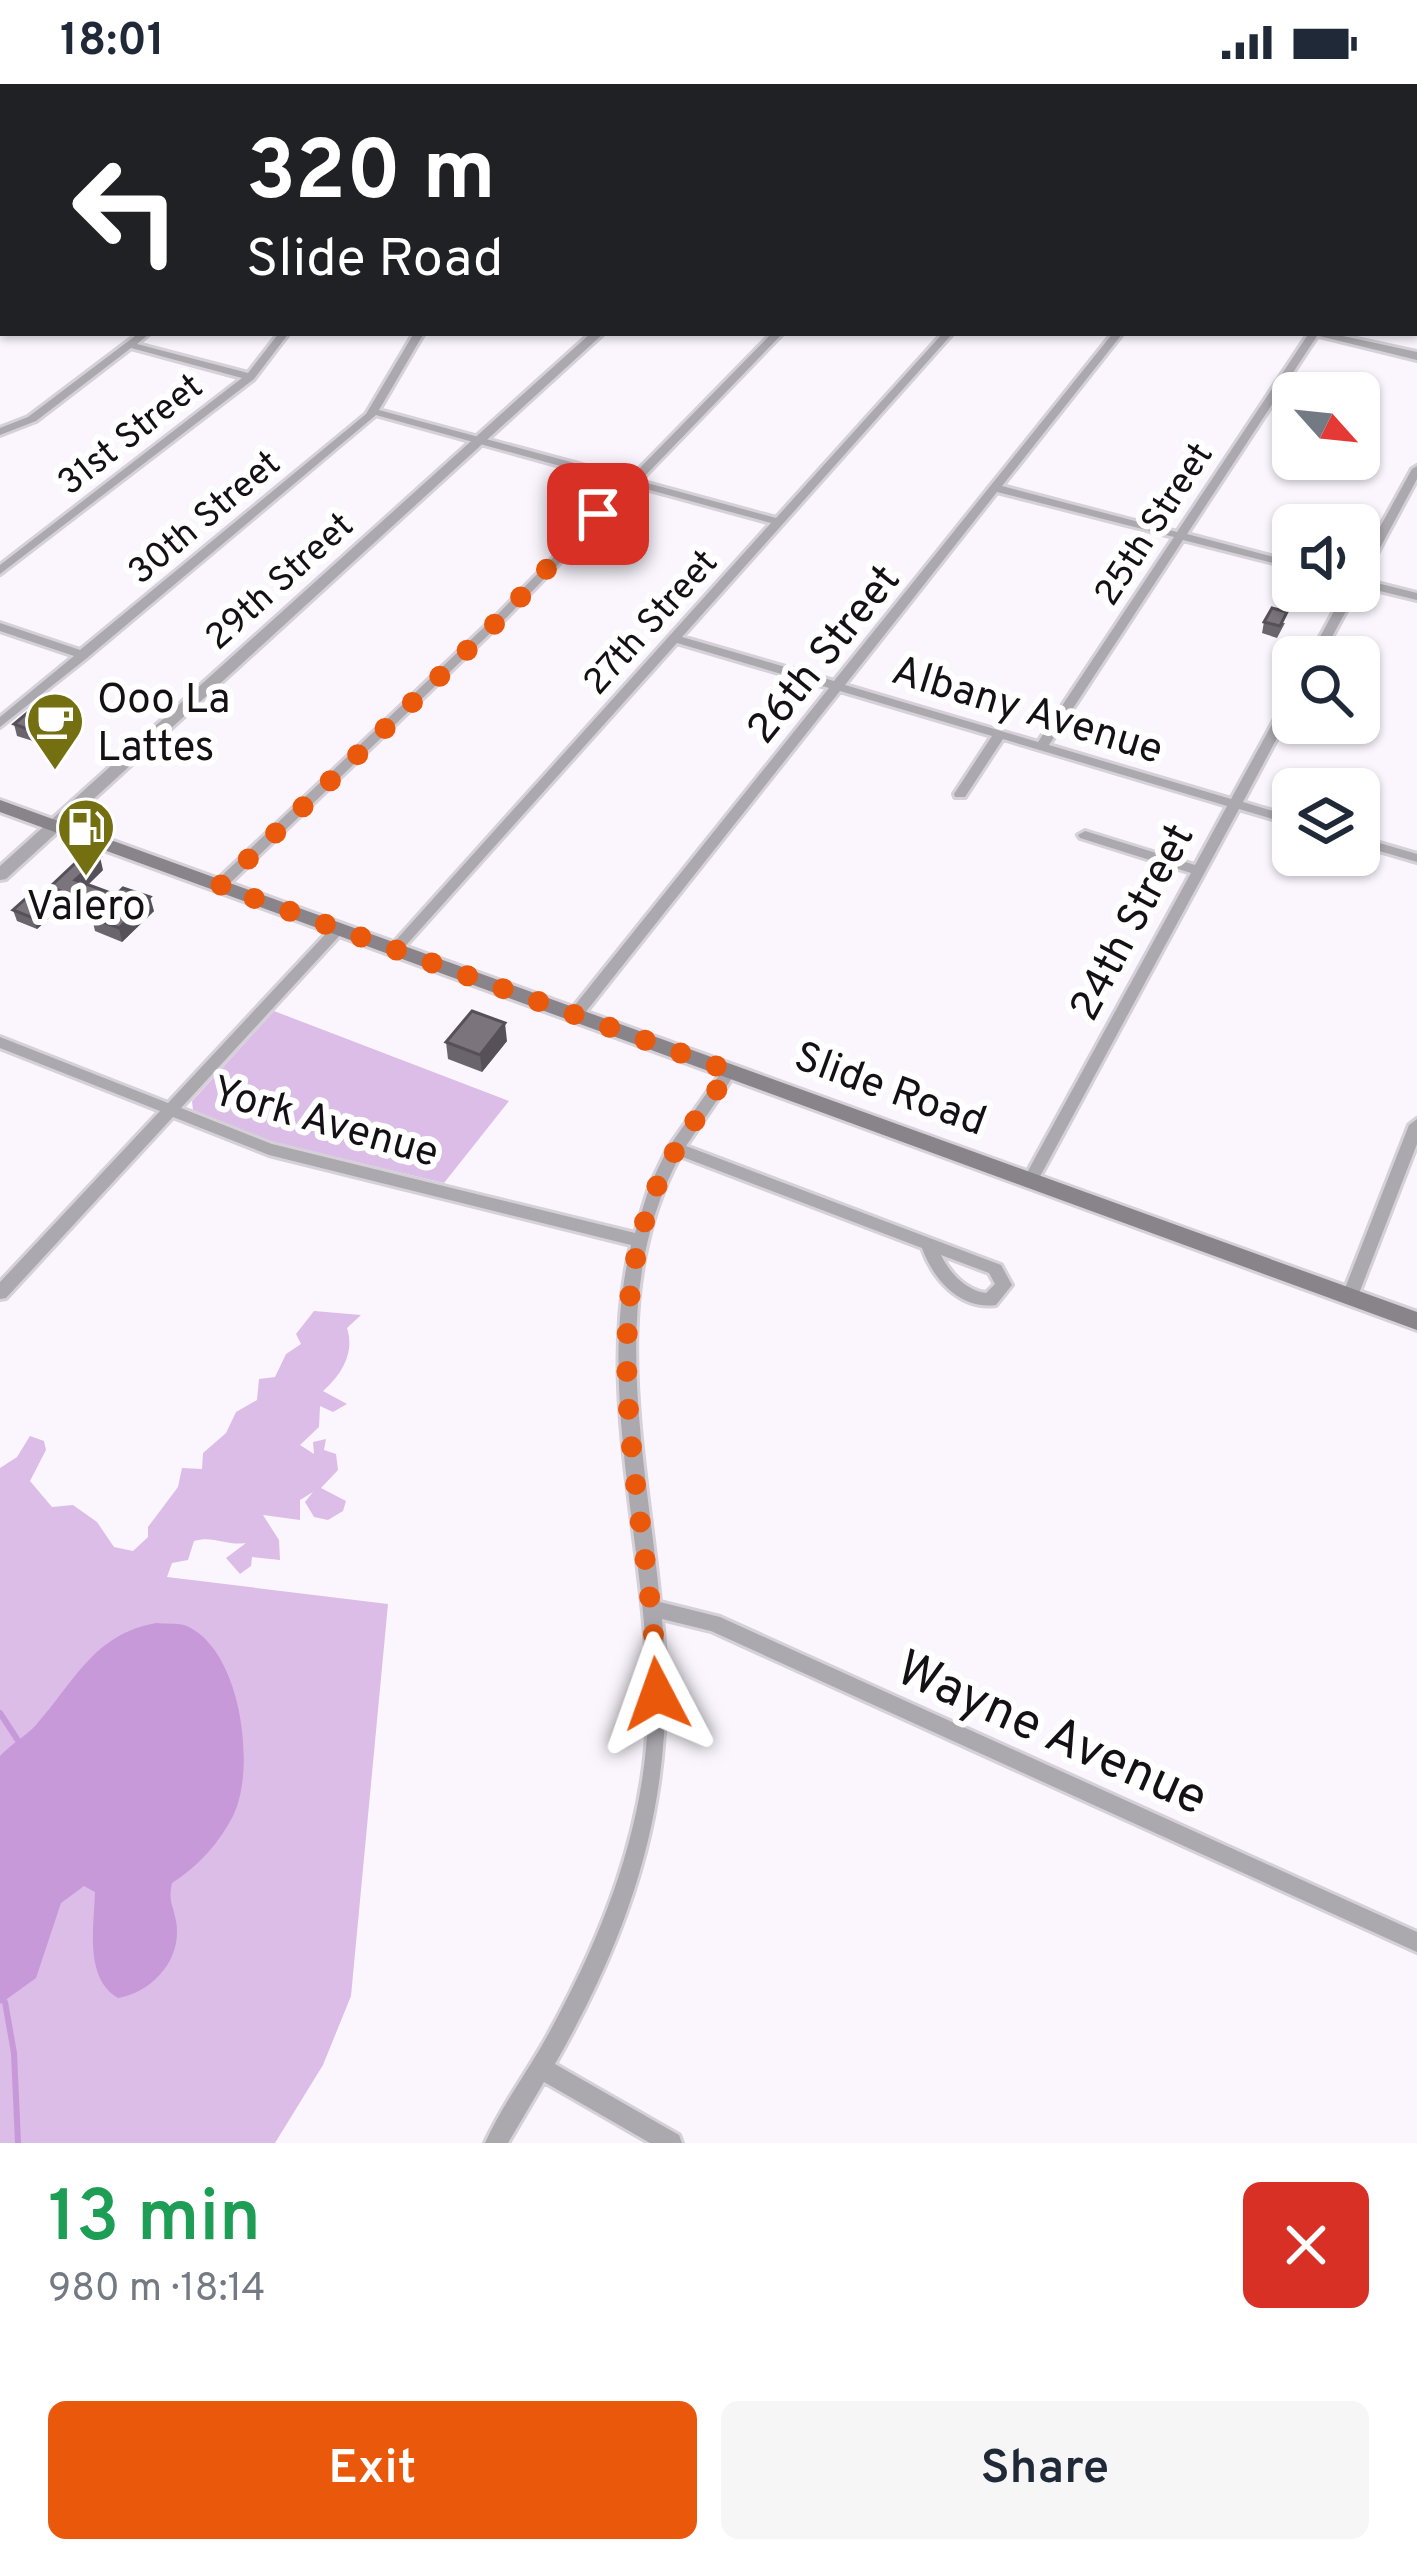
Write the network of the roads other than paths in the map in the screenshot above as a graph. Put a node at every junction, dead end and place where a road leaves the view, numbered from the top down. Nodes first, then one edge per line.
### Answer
1 (142, 336) edge
2 (282, 336) edge
3 (417, 336) edge
4 (595, 336) edge
5 (775, 336) edge
6 (944, 336) edge
7 (1116, 336) edge
8 (1312, 336) edge
9 (1327, 336) edge
10 (134, 346) junction
11 (1417, 356) edge
12 (250, 377) junction
13 (375, 412) junction
14 (0, 432) edge
15 (479, 439) junction
16 (1417, 469) edge
17 (630, 480) junction
18 (996, 488) junction
19 (778, 522) junction
20 (1180, 536) junction
21 (1380, 539) edge
22 (1272, 560) edge
23 (0, 571) edge
24 (1380, 586) edge
25 (1417, 597) edge
26 (0, 627) edge
27 (674, 638) junction
28 (83, 655) junction
29 (836, 686) junction
30 (0, 724) edge
31 (1000, 734) junction
32 (1272, 735) edge
33 (1042, 747) junction
34 (960, 794) dead end
35 (1234, 804) junction
36 (0, 806) edge
37 (1272, 815) edge
38 (55, 826) junction
39 (1085, 836) dead end
40 (1380, 847) edge
41 (1417, 858) edge
42 (1198, 871) junction
43 (0, 875) edge
44 (220, 886) junction
45 (338, 929) junction
46 (395, 949) junction
47 (575, 1014) junction
48 (0, 1042) edge
49 (730, 1071) junction
50 (170, 1111) junction
51 (1417, 1126) edge
52 (676, 1148) junction
53 (1031, 1180) junction
54 (641, 1241) junction
55 (930, 1247) dead end
56 (0, 1293) edge
57 (1350, 1296) junction
58 (1417, 1321) edge
59 (650, 1608) junction
60 (1417, 1942) edge
61 (542, 2069) junction
62 (496, 2143) edge
63 (671, 2143) edge

1 - 10 street
2 - 12 street, 31st Street
3 - 13 street, 30th Street
4 - 15 street, 29th Street
5 - 17 street
6 - 19 street, 27th Street
7 - 18 street, 26th Street
8 - 20 street, 25th Street
9 - 11 street
10 - 12 street
10 - 14 street
12 - 23 street, 31st Street
13 - 15 street
13 - 28 street, 30th Street
15 - 17 street
15 - 38 street, 29th Street
16 - 21 street
17 - 19 street
17 - 44 street
18 - 20 street
18 - 29 street, 26th Street
19 - 27 street, 27th Street
20 - 22 street
20 - 33 street, 25th Street
24 - 25 street
26 - 28 street
27 - 29 street, Albany Avenue
27 - 46 street, 27th Street
28 - 30 street, 30th Street
29 - 31 street, Albany Avenue
29 - 47 street, 26th Street
31 - 33 street, Albany Avenue
31 - 34 street
32 - 35 street, 24th Street
33 - 35 street, Albany Avenue
35 - 37 street, Albany Avenue
35 - 42 street, 24th Street
36 - 38 main road, Slide Road
38 - 43 street, 29th Street
38 - 44 main road, Slide Road
39 - 42 street
40 - 41 street
42 - 53 street, 24th Street
44 - 45 main road, Slide Road
45 - 46 main road, Slide Road
45 - 50 street
46 - 47 main road, Slide Road
47 - 49 main road, Slide Road
48 - 50 street, York Avenue
49 - 52 street
49 - 53 main road, Slide Road
50 - 54 street, York Avenue
50 - 56 street
51 - 57 street
52 - 54 street
52 - 55 street
53 - 57 main road, Slide Road
54 - 59 street
57 - 58 main road, Slide Road
59 - 60 street, Wayne Avenue
59 - 61 street
61 - 62 street
61 - 63 street

